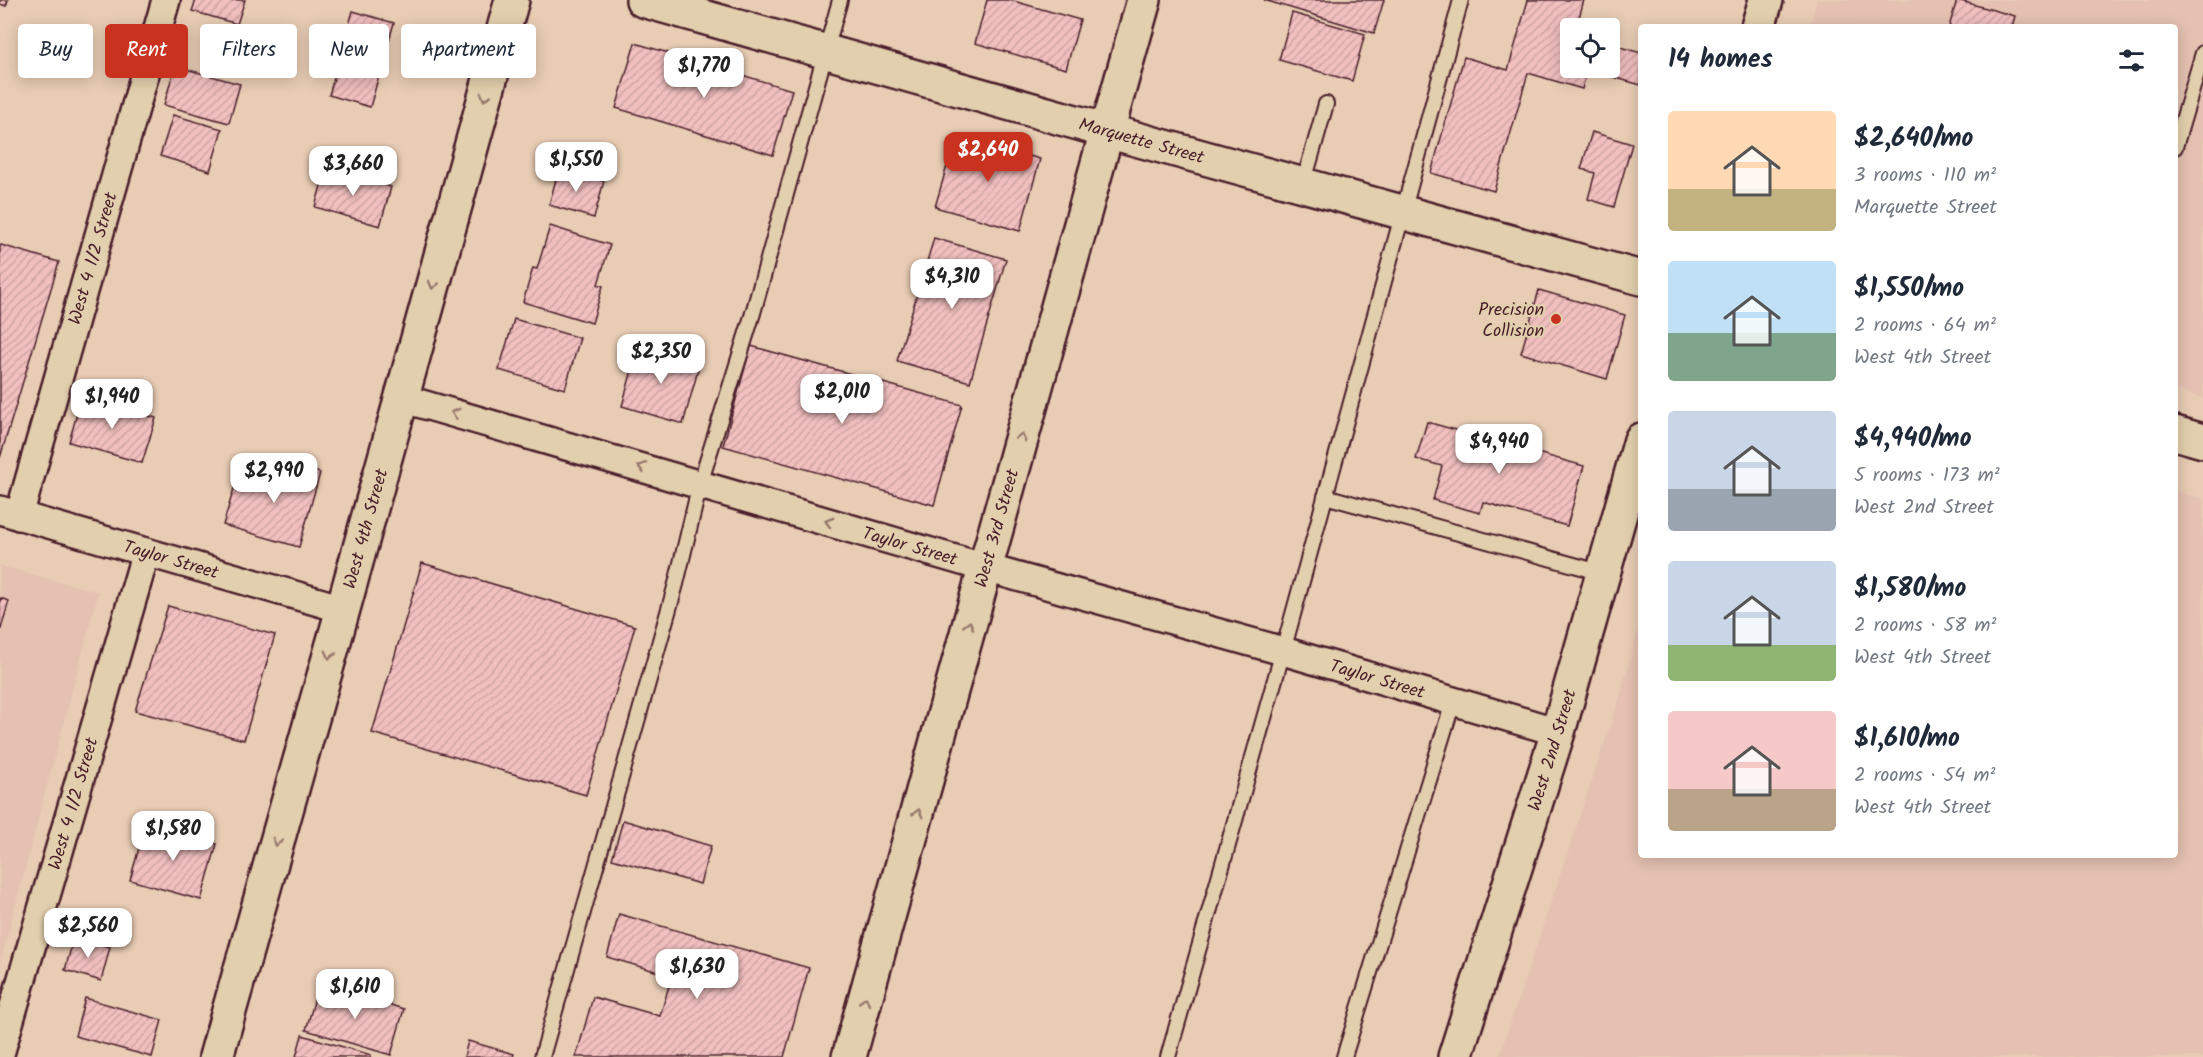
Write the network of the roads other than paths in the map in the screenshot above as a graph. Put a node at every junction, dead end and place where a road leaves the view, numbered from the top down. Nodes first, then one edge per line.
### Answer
1 (166, 0) edge
2 (513, 0) edge
3 (643, 0) edge
4 (840, 0) edge
5 (1144, 0) edge
6 (1461, 0) edge
7 (1766, 0) edge
8 (1759, 24) edge
9 (827, 51) junction
10 (2203, 52) edge
11 (1326, 104) dead end
12 (1107, 131) junction
13 (2178, 137) edge
14 (1303, 185) junction
15 (1402, 213) junction
16 (1638, 277) edge
17 (401, 398) junction
18 (2178, 434) edge
19 (2203, 441) edge
20 (1638, 450) edge
21 (700, 484) junction
22 (1325, 496) junction
23 (10, 513) edge
24 (146, 552) junction
25 (986, 568) junction
26 (1603, 573) junction
27 (343, 609) junction
28 (1283, 651) junction
29 (1453, 702) junction
30 (1558, 732) junction
31 (0, 1054) edge
32 (216, 1057) edge
33 (542, 1057) edge
34 (849, 1057) edge
35 (1167, 1057) edge
36 (1344, 1057) edge
37 (1455, 1057) edge

1 - 23 street, West 4 1/2 Street
2 -> 17 main road, West 4th Street
3 - 9 main road, Marquette Street
4 - 9 lane
5 - 12 main road, West 3rd Street
6 - 15 lane
7 - 8 main road
9 - 12 main road, Marquette Street
9 - 21 lane
10 - 13 lane
11 - 14 lane
12 - 14 main road, Marquette Street
25 -> 12 main road, West 3rd Street
14 - 15 main road, Marquette Street
15 - 16 main road, Marquette Street
15 - 22 lane
21 -> 17 street, Taylor Street
17 - 27 main road, West 4th Street
18 - 19 main road
20 - 26 main road, West 2nd Street
25 -> 21 street, Taylor Street
21 - 33 lane
22 - 26 lane
22 - 28 lane
23 - 24 street, Taylor Street
24 - 27 street, Taylor Street
24 - 31 street, West 4 1/2 Street
25 - 28 street, Taylor Street
34 -> 25 main road, West 3rd Street
26 - 30 main road, West 2nd Street
27 -> 32 main road, West 4th Street
28 - 29 street, Taylor Street
28 - 35 lane
29 - 30 street, Taylor Street
29 - 36 lane
30 - 37 main road, West 2nd Street

